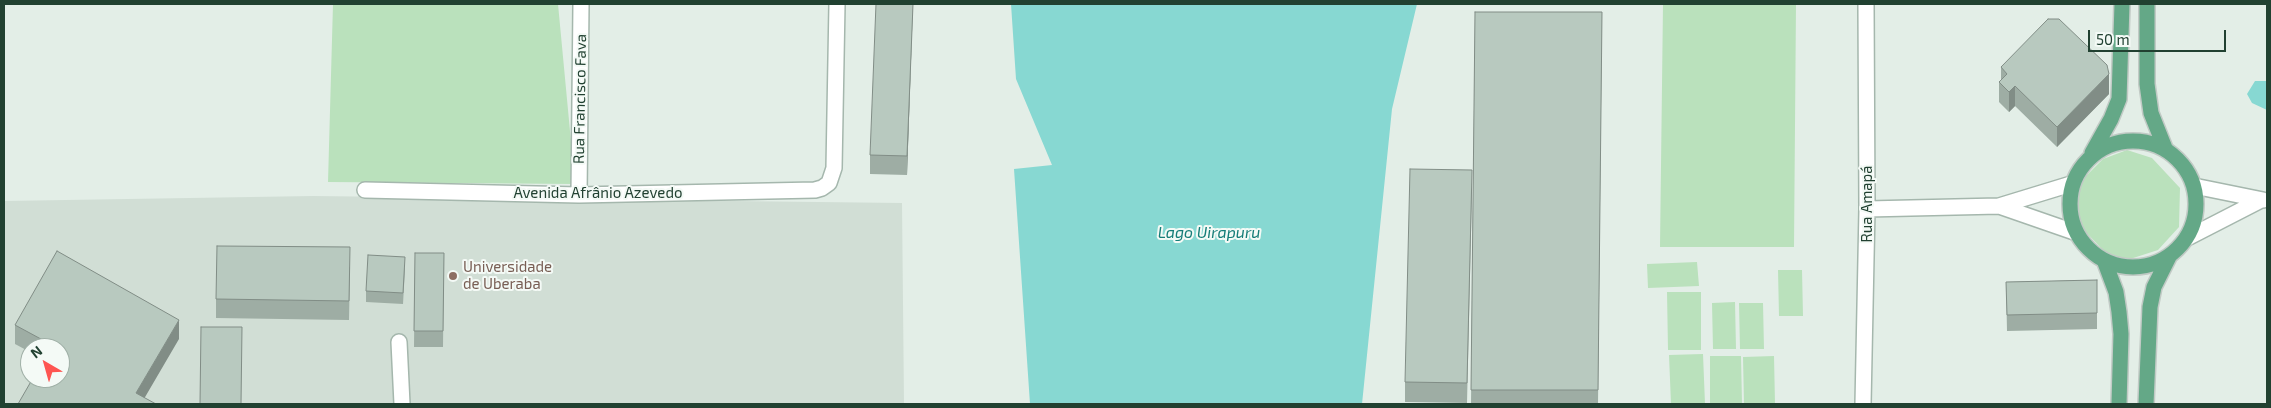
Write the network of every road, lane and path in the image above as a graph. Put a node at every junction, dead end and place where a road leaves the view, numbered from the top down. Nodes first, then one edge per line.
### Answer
1 (581, 4) edge
2 (837, 4) edge
3 (1866, 4) edge
4 (2122, 4) edge
5 (2147, 4) edge
6 (2165, 148) junction
7 (2090, 158) junction
8 (2071, 184) junction
9 (2194, 186) junction
10 (365, 190) dead end
11 (579, 194) junction
12 (2264, 200) edge
13 (1998, 206) junction
14 (1868, 209) junction
15 (2074, 232) junction
16 (2189, 237) junction
17 (2170, 255) junction
18 (2104, 260) junction
19 (399, 342) dead end
20 (402, 404) edge
21 (1863, 404) edge
22 (2119, 404) edge
23 (2146, 404) edge

1 - 11 street, Rua Francisco Fava
2 - 11 street, Avenida Afrânio Azevedo
3 - 14 street, Rua Amapá
4 - 7 main road
5 - 6 main road
6 - 7 main road
6 - 9 main road
7 - 8 main road
8 - 13 street
8 - 15 main road
9 - 12 street
9 - 16 main road
10 - 11 street, Avenida Afrânio Azevedo
12 - 16 street
13 - 14 street
13 - 15 street
14 - 21 street, Rua Amapá
15 - 18 main road
16 - 17 main road
17 - 18 main road
17 - 23 main road
18 - 22 main road
19 - 20 street

